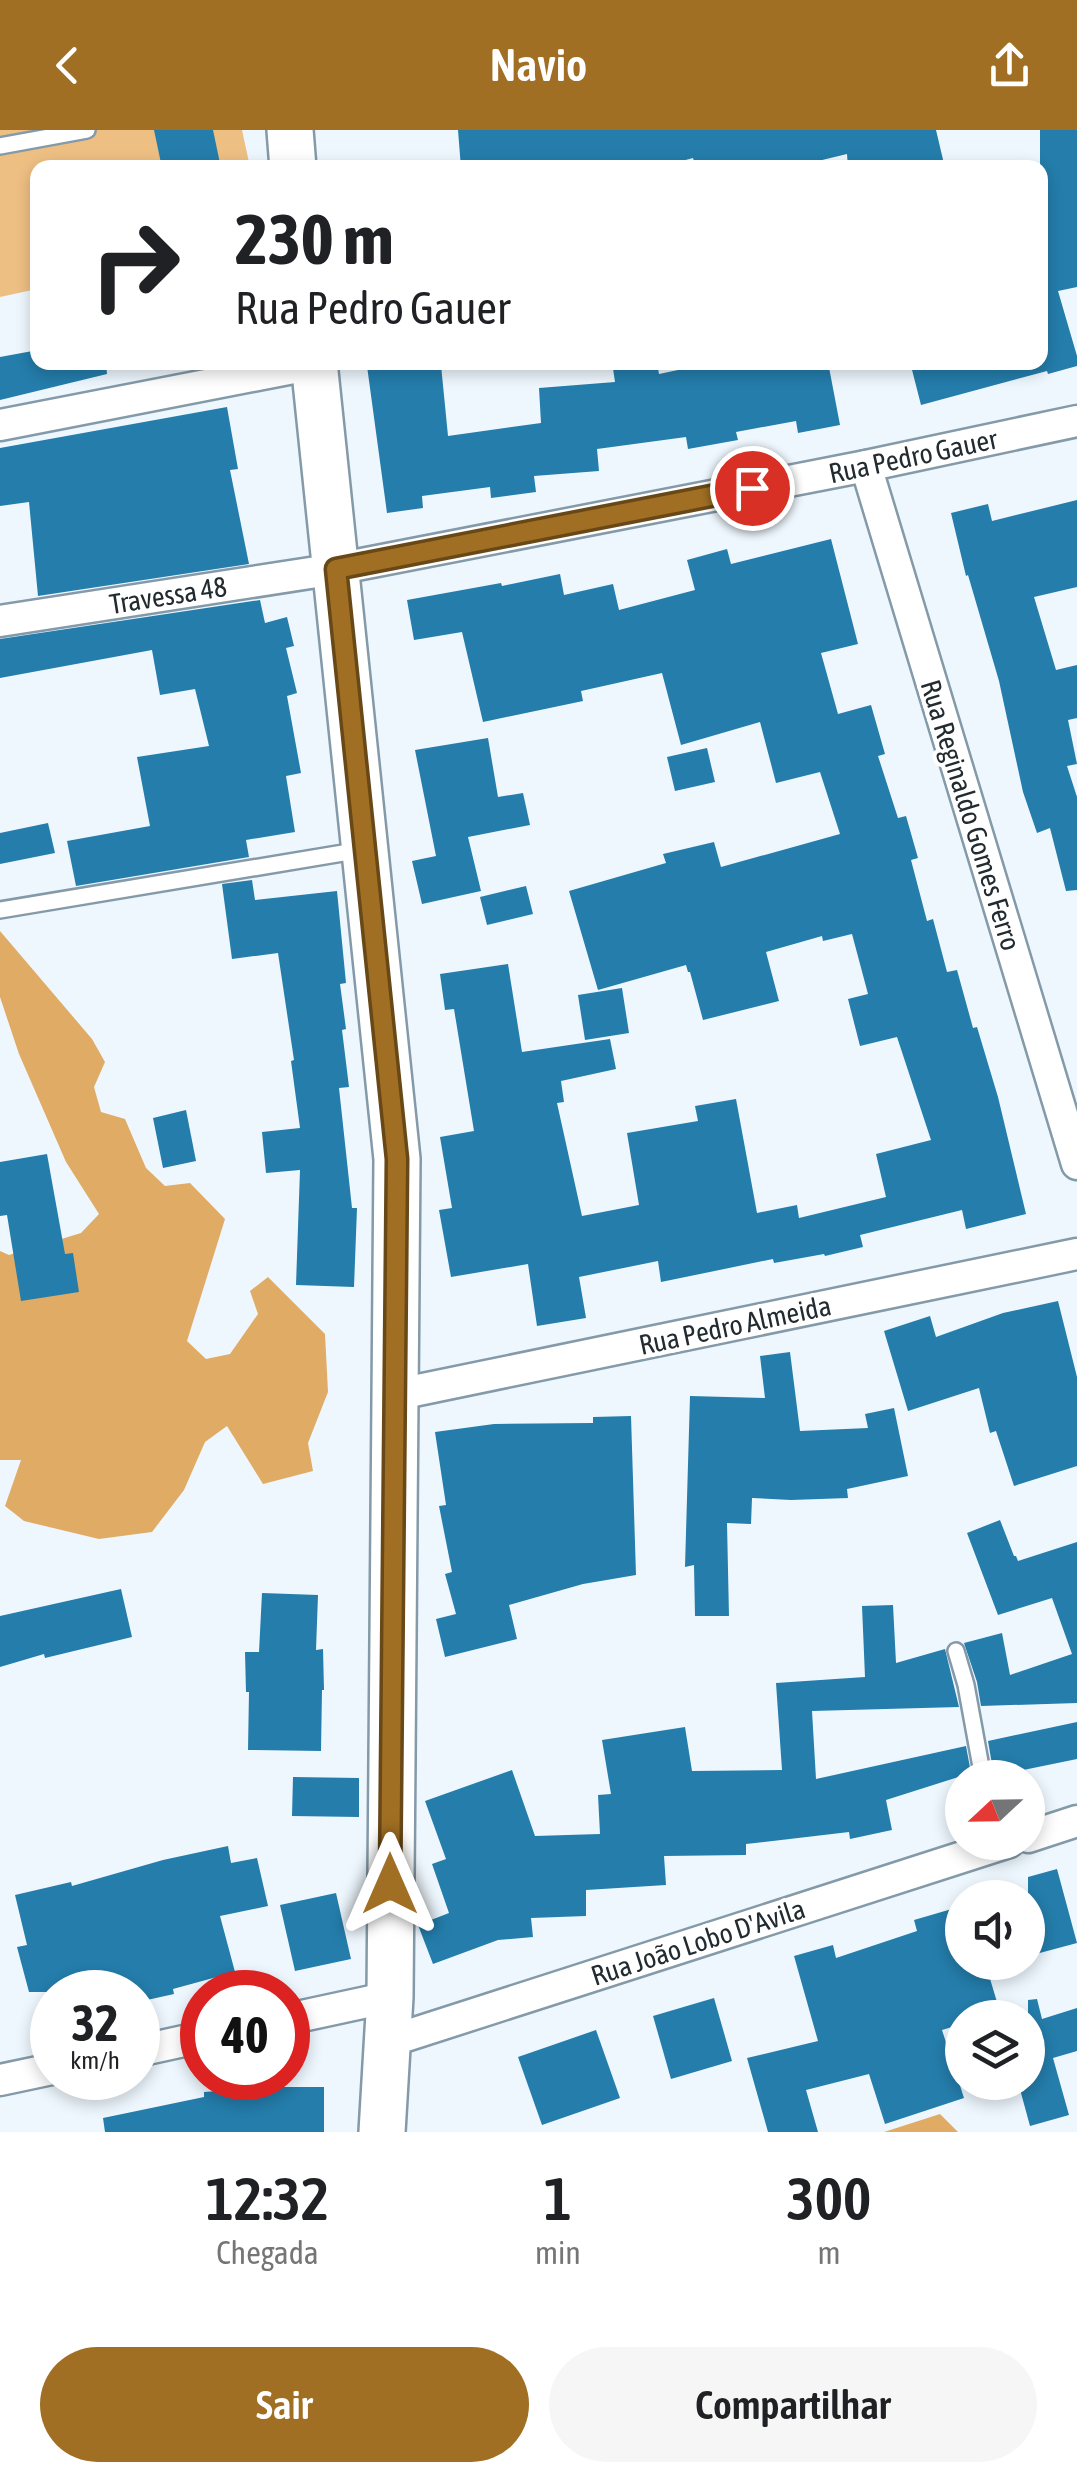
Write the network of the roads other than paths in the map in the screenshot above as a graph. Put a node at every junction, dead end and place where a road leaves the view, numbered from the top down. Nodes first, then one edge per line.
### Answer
1 (87, 130) edge
2 (290, 130) edge
3 (0, 146) edge
4 (293, 160) edge
5 (278, 370) edge
6 (315, 370) edge
7 (1077, 421) edge
8 (0, 424) edge
9 (866, 466) junction
10 (336, 569) junction
11 (0, 621) edge
12 (365, 850) junction
13 (0, 910) edge
14 (1077, 1164) edge
15 (1077, 1254) edge
16 (394, 1395) junction
17 (956, 1651) dead end
18 (981, 1760) edge
19 (1077, 1821) edge
20 (1045, 1831) edge
21 (952, 1860) edge
22 (390, 1997) junction
23 (310, 2013) edge
24 (387, 2042) junction
25 (30, 2073) edge
26 (0, 2080) edge
27 (382, 2132) edge

1 - 3 lane
2 - 4 street
5 - 8 street
6 - 10 street
7 - 9 street, Rua Pedro Gauer
9 - 10 street, Rua Pedro Gauer
9 - 14 street, Rua Reginaldo Gomes Ferro
10 - 11 street, Travessa 48
10 - 12 street
12 - 13 lane
12 - 16 street
15 - 16 street, Rua Pedro Almeida
16 - 22 street
17 - 18 lane
19 - 20 street, Rua João Lobo D'Avila
21 - 24 street, Rua João Lobo D'Avila
22 - 23 street
22 - 24 street
24 - 27 street
25 - 26 street

